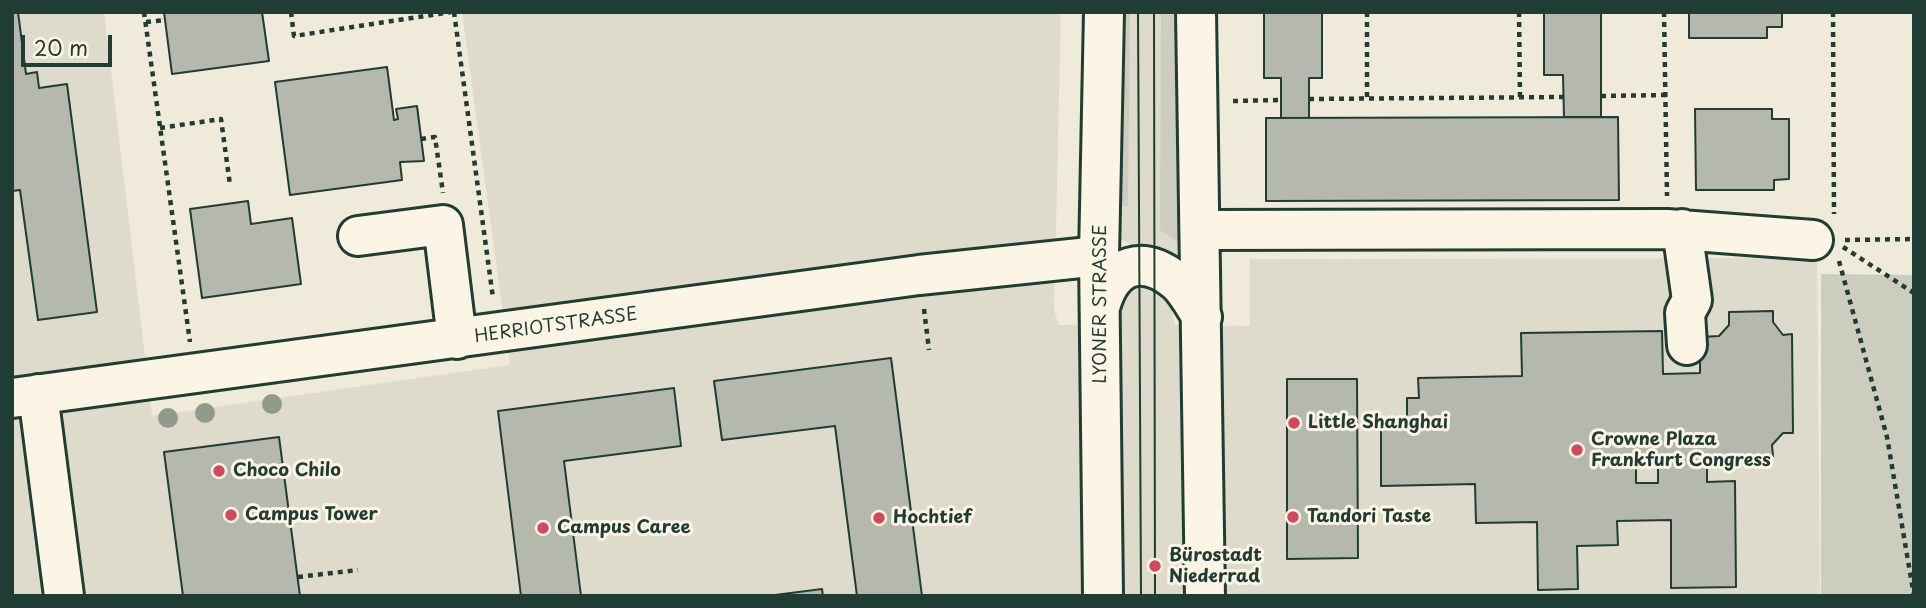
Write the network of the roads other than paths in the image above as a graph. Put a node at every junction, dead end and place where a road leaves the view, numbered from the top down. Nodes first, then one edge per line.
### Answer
1 (1104, 12) edge
2 (1196, 12) edge
3 (1675, 229) junction
4 (1201, 230) junction
5 (358, 236) dead end
6 (1823, 240) road end
7 (1099, 256) junction
8 (1101, 304) junction
9 (1202, 317) junction
10 (457, 339) junction
11 (1687, 345) dead end
12 (25, 396) edge
13 (64, 596) edge
14 (1103, 596) edge
15 (1205, 596) edge

1 - 7 main road, LYONER STRASSE
2 - 4 main road
3 - 4 main road
3 - 6 main road
3 - 11 main road
4 - 9 main road
5 - 10 main road
7 - 8 main road, LYONER STRASSE
7 - 10 main road, HERRIOTSTRASSE
8 - 9 main road
8 - 14 main road, LYONER STRASSE
9 - 15 main road
10 - 12 main road, HERRIOTSTRASSE
12 - 13 main road

